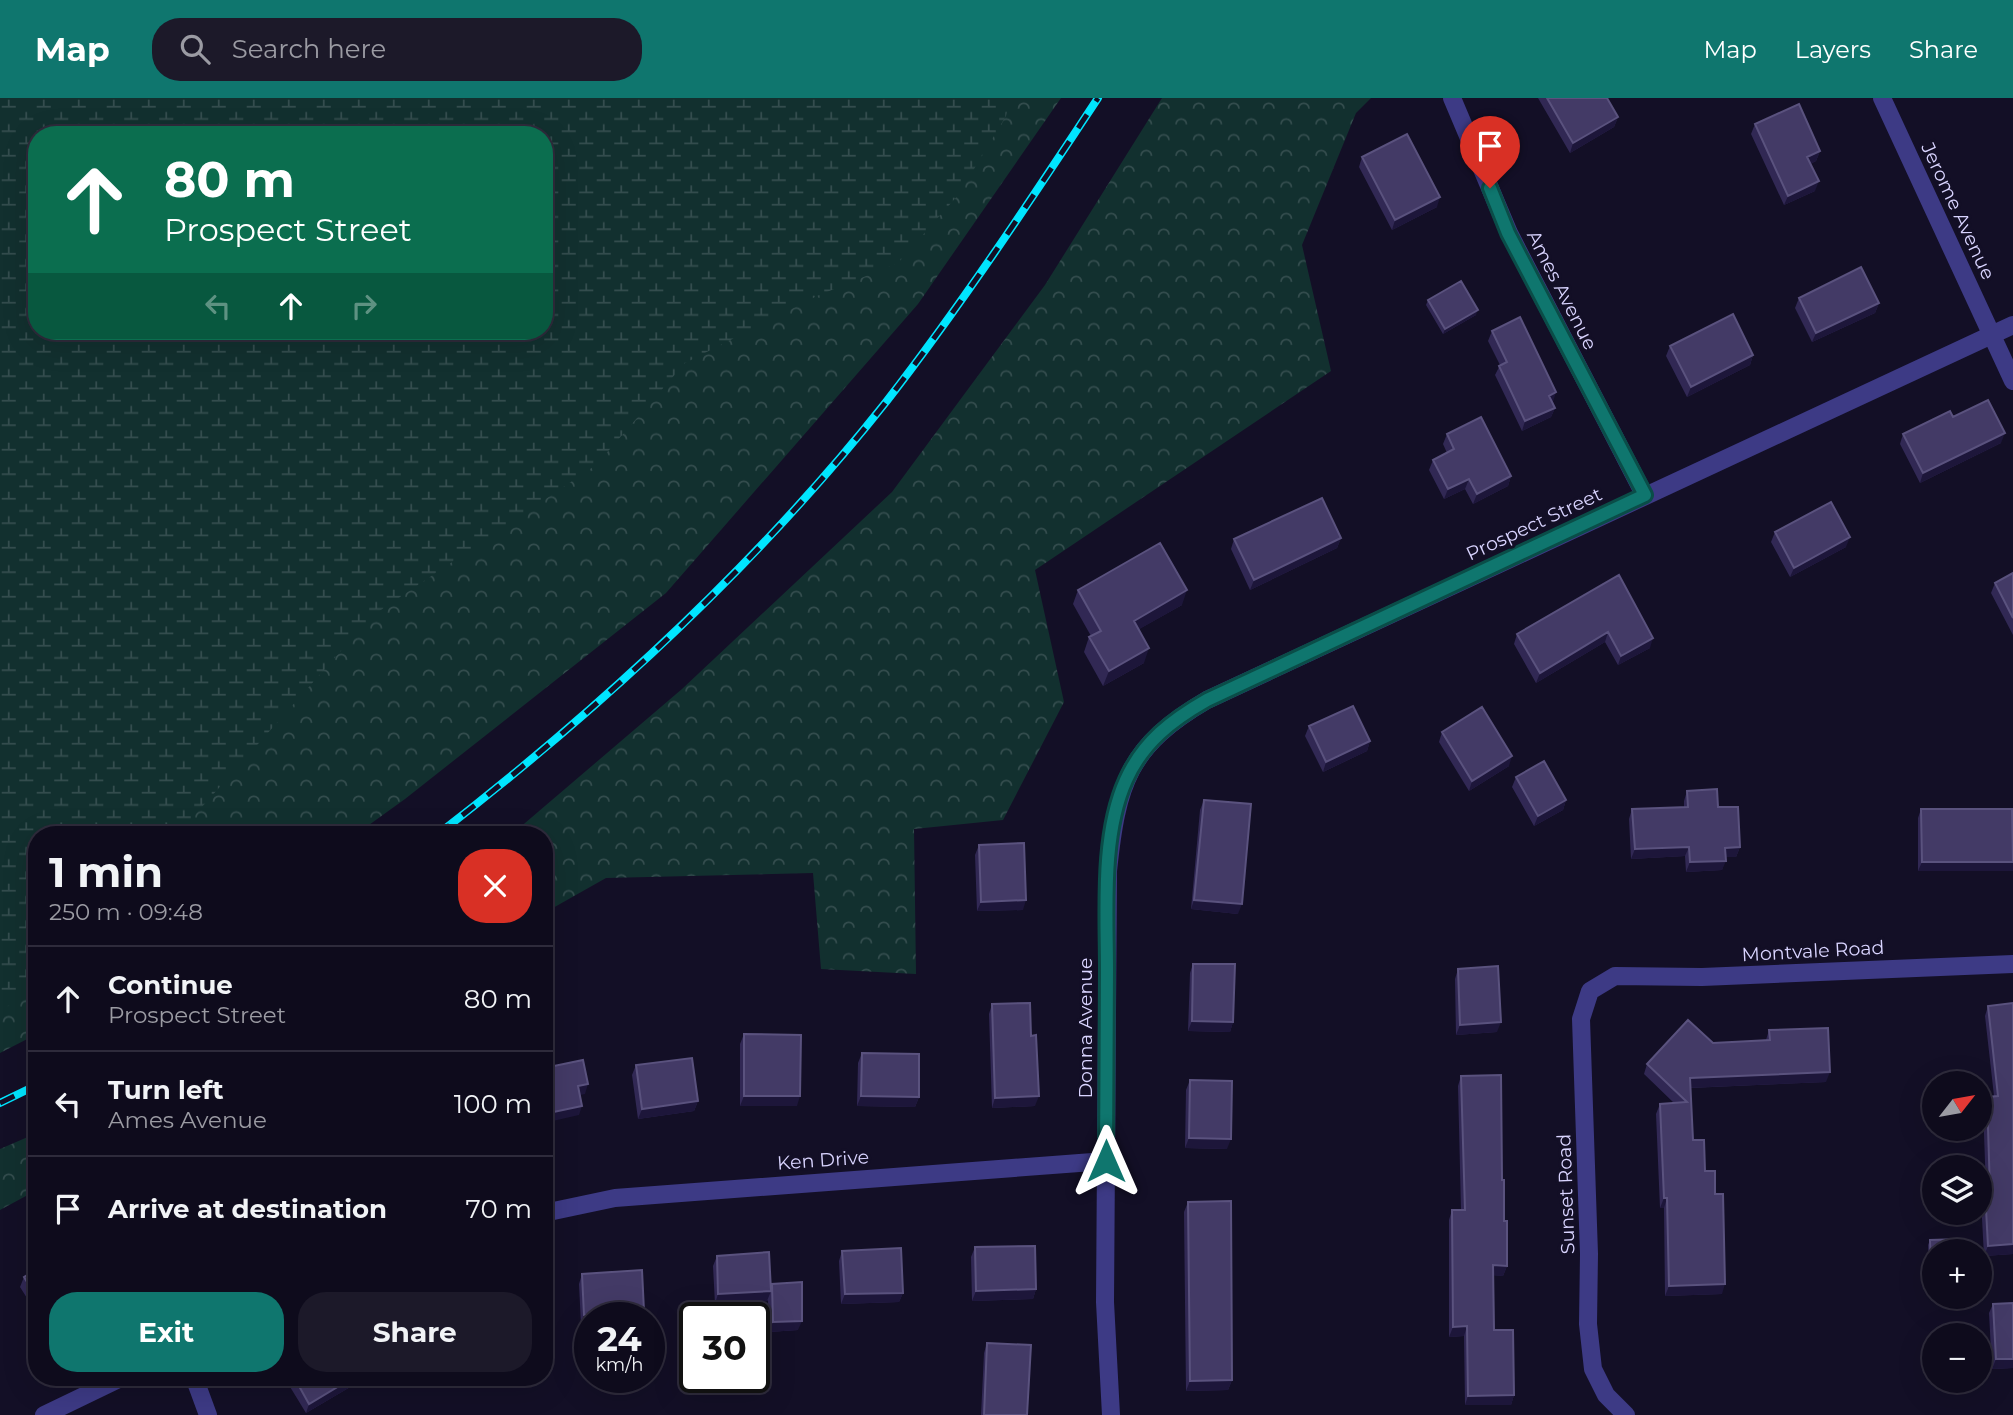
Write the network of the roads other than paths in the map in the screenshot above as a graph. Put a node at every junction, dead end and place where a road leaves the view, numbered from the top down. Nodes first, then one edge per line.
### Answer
1 (1452, 98) edge
2 (1882, 98) edge
3 (2013, 325) edge
4 (1993, 335) junction
5 (2013, 380) edge
6 (1645, 495) junction
7 (1154, 736) joint
8 (2013, 964) edge
9 (1615, 976) joint
10 (1106, 1161) junction
11 (553, 1211) edge
12 (104, 1386) edge
13 (197, 1386) edge
14 (44, 1415) edge
15 (208, 1415) edge
16 (1111, 1415) edge
17 (1626, 1415) edge

1 - 6 street, Ames Avenue
2 - 4 street, Jerome Avenue
3 - 4 street, Prospect Street
4 - 5 street, Jerome Avenue
4 - 6 street, Prospect Street
6 - 7 street, Prospect Street
7 - 10 street, Donna Avenue
8 - 9 street, Montvale Road
9 - 17 street, Sunset Road
10 - 11 street, Ken Drive
10 - 16 street, Donna Avenue
12 - 14 street
13 - 15 street

